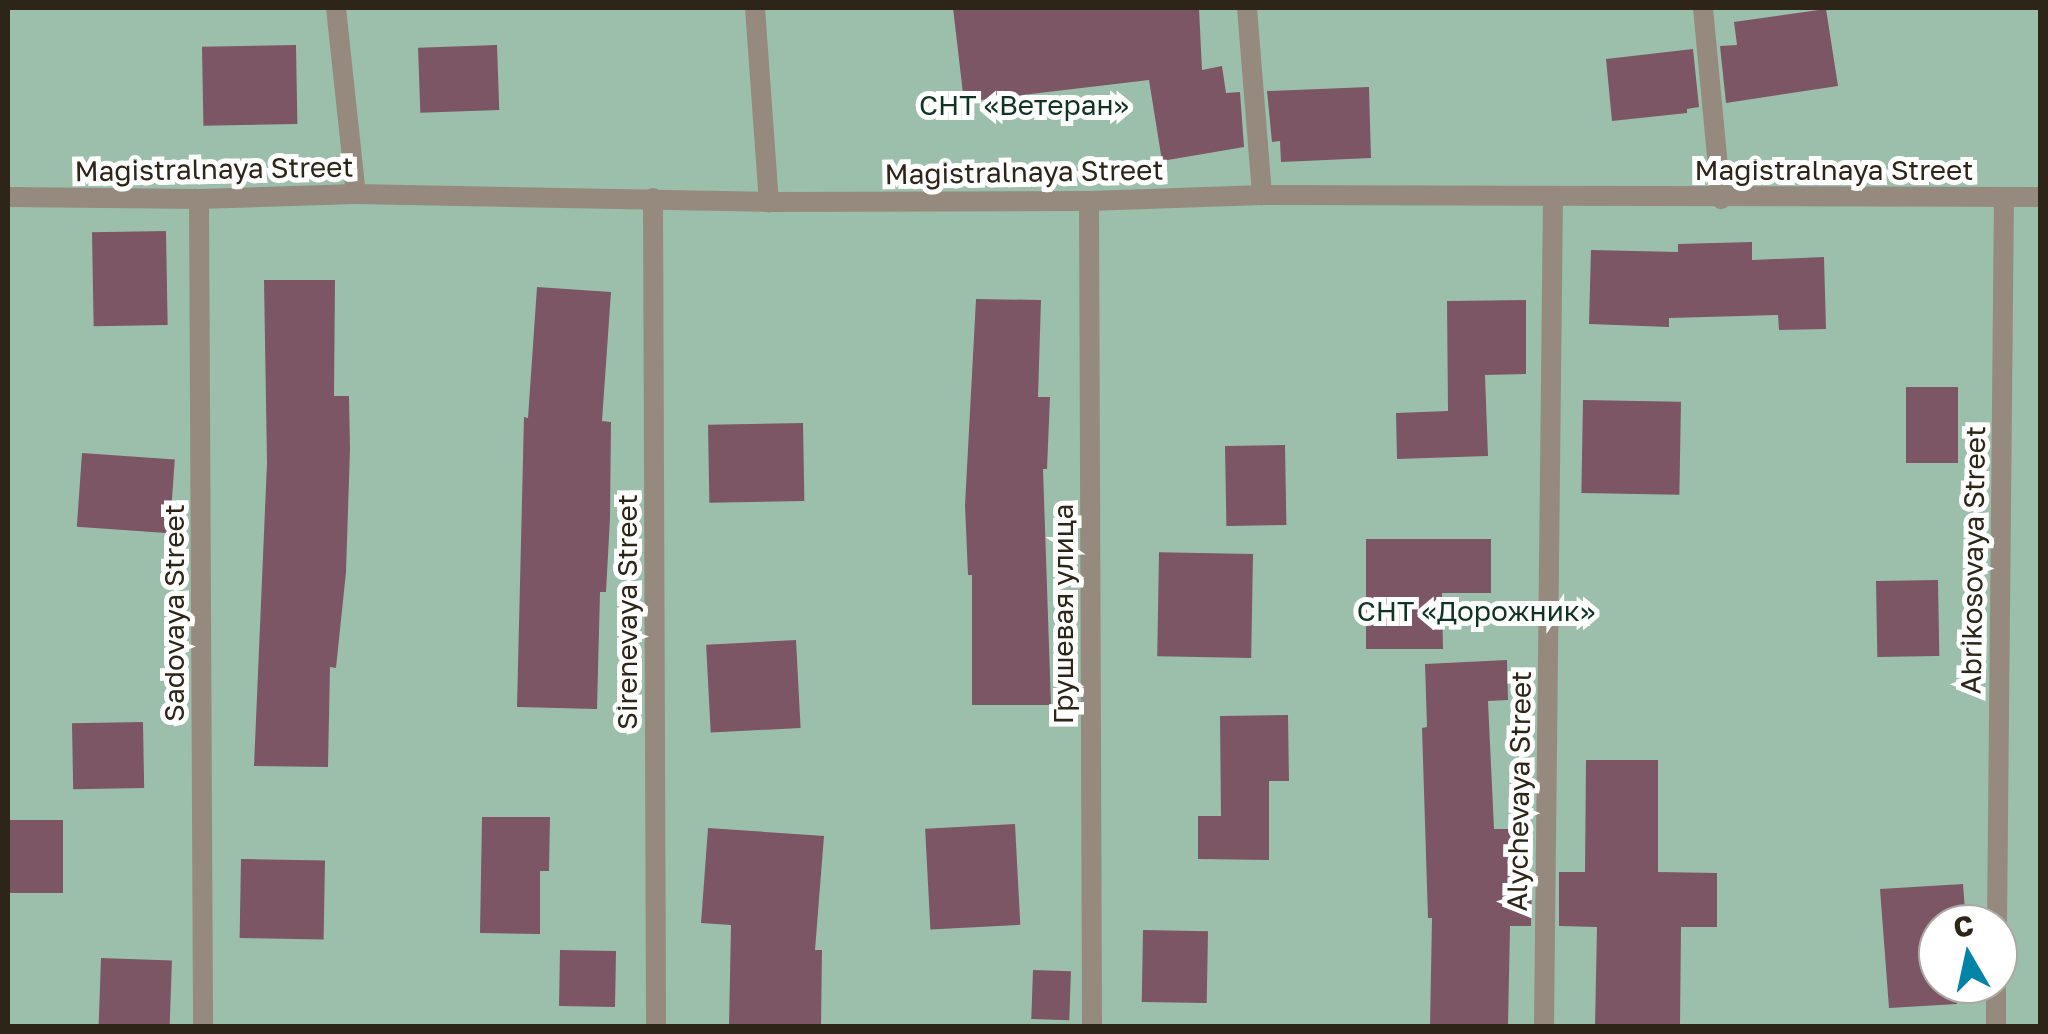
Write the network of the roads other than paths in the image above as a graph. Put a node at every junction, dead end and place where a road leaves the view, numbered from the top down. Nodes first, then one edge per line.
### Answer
1 (336, 8) edge
2 (755, 8) edge
3 (1246, 8) edge
4 (1703, 8) edge
5 (356, 194) junction
6 (1262, 195) junction
7 (2004, 196) junction
8 (8, 197) edge
9 (1553, 197) junction
10 (2040, 197) edge
11 (653, 198) junction
12 (1721, 199) junction
13 (200, 200) junction
14 (1089, 201) junction
15 (769, 202) junction
16 (1997, 904) edge
17 (203, 1026) edge
18 (656, 1026) edge
19 (1092, 1026) edge
20 (1544, 1026) edge

1 - 5 street
2 - 15 street
3 - 6 street
4 - 12 street
5 - 11 street, Magistralnaya Street
5 - 13 street, Magistralnaya Street
6 - 9 street, Magistralnaya Street
6 - 14 street, Magistralnaya Street
7 - 10 street, Magistralnaya Street
7 - 12 street, Magistralnaya Street
7 - 16 street, Abrikosovaya Street
8 - 13 street, Magistralnaya Street
9 - 12 street, Magistralnaya Street
9 - 20 street, Alychevaya Street
11 - 15 street, Magistralnaya Street
11 - 18 street, Sirenevaya Street
13 - 17 street, Sadovaya Street
14 - 15 street, Magistralnaya Street
14 - 19 street, Грушевая улица

